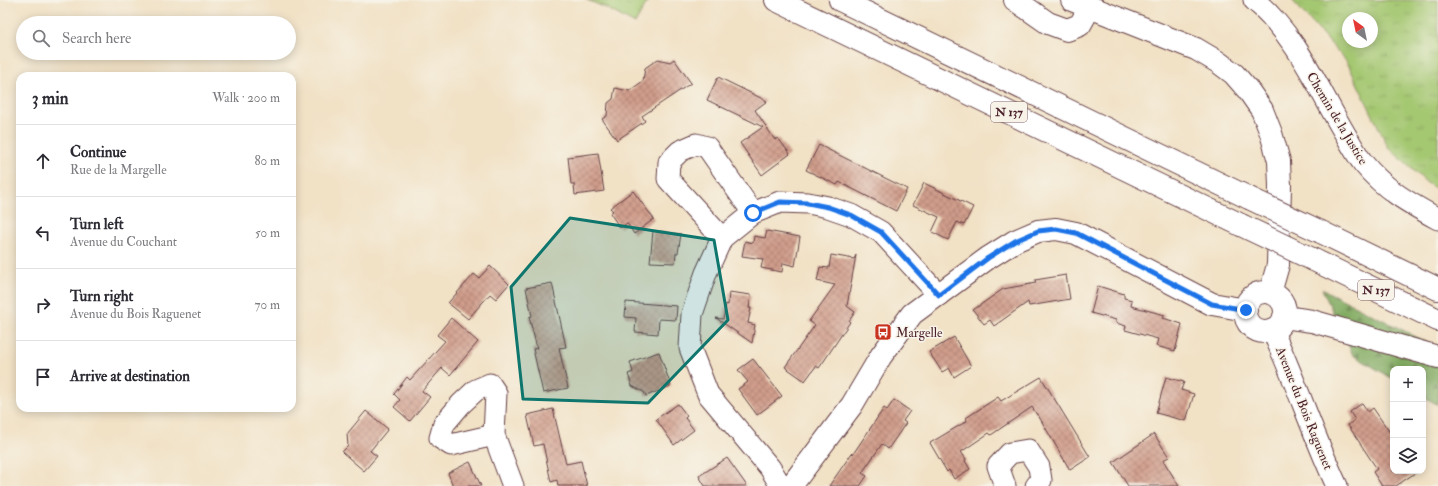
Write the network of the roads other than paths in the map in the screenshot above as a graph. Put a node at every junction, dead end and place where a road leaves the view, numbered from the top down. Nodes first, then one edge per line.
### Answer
1 (776, 0) edge
2 (840, 0) edge
3 (1015, 0) edge
4 (1254, 0) edge
5 (1085, 2) edge
6 (753, 213) junction
7 (1438, 219) edge
8 (722, 238) junction
9 (1438, 289) edge
10 (1270, 293) junction
11 (939, 295) junction
12 (1246, 310) junction
13 (1438, 320) edge
14 (1278, 323) junction
15 (1438, 357) edge
16 (494, 435) dead end
17 (513, 486) edge
18 (782, 486) edge
19 (791, 486) edge
20 (1005, 486) edge
21 (1036, 486) edge
22 (1337, 486) edge

1 - 13 main road, N 137, bridge
2 - 9 main road, N 137, bridge
3 - 5 main road
4 - 7 street, Chemin de la Justice
5 - 10 main road
6 - 8 street
6 - 8 street
6 - 11 street
8 - 18 street
10 - 12 main road
10 - 14 main road
11 - 12 main road
11 - 19 main road
12 - 14 main road
14 - 15 main road
14 - 22 street, Avenue du Bois Raguenet
16 - 17 street
20 - 21 street

